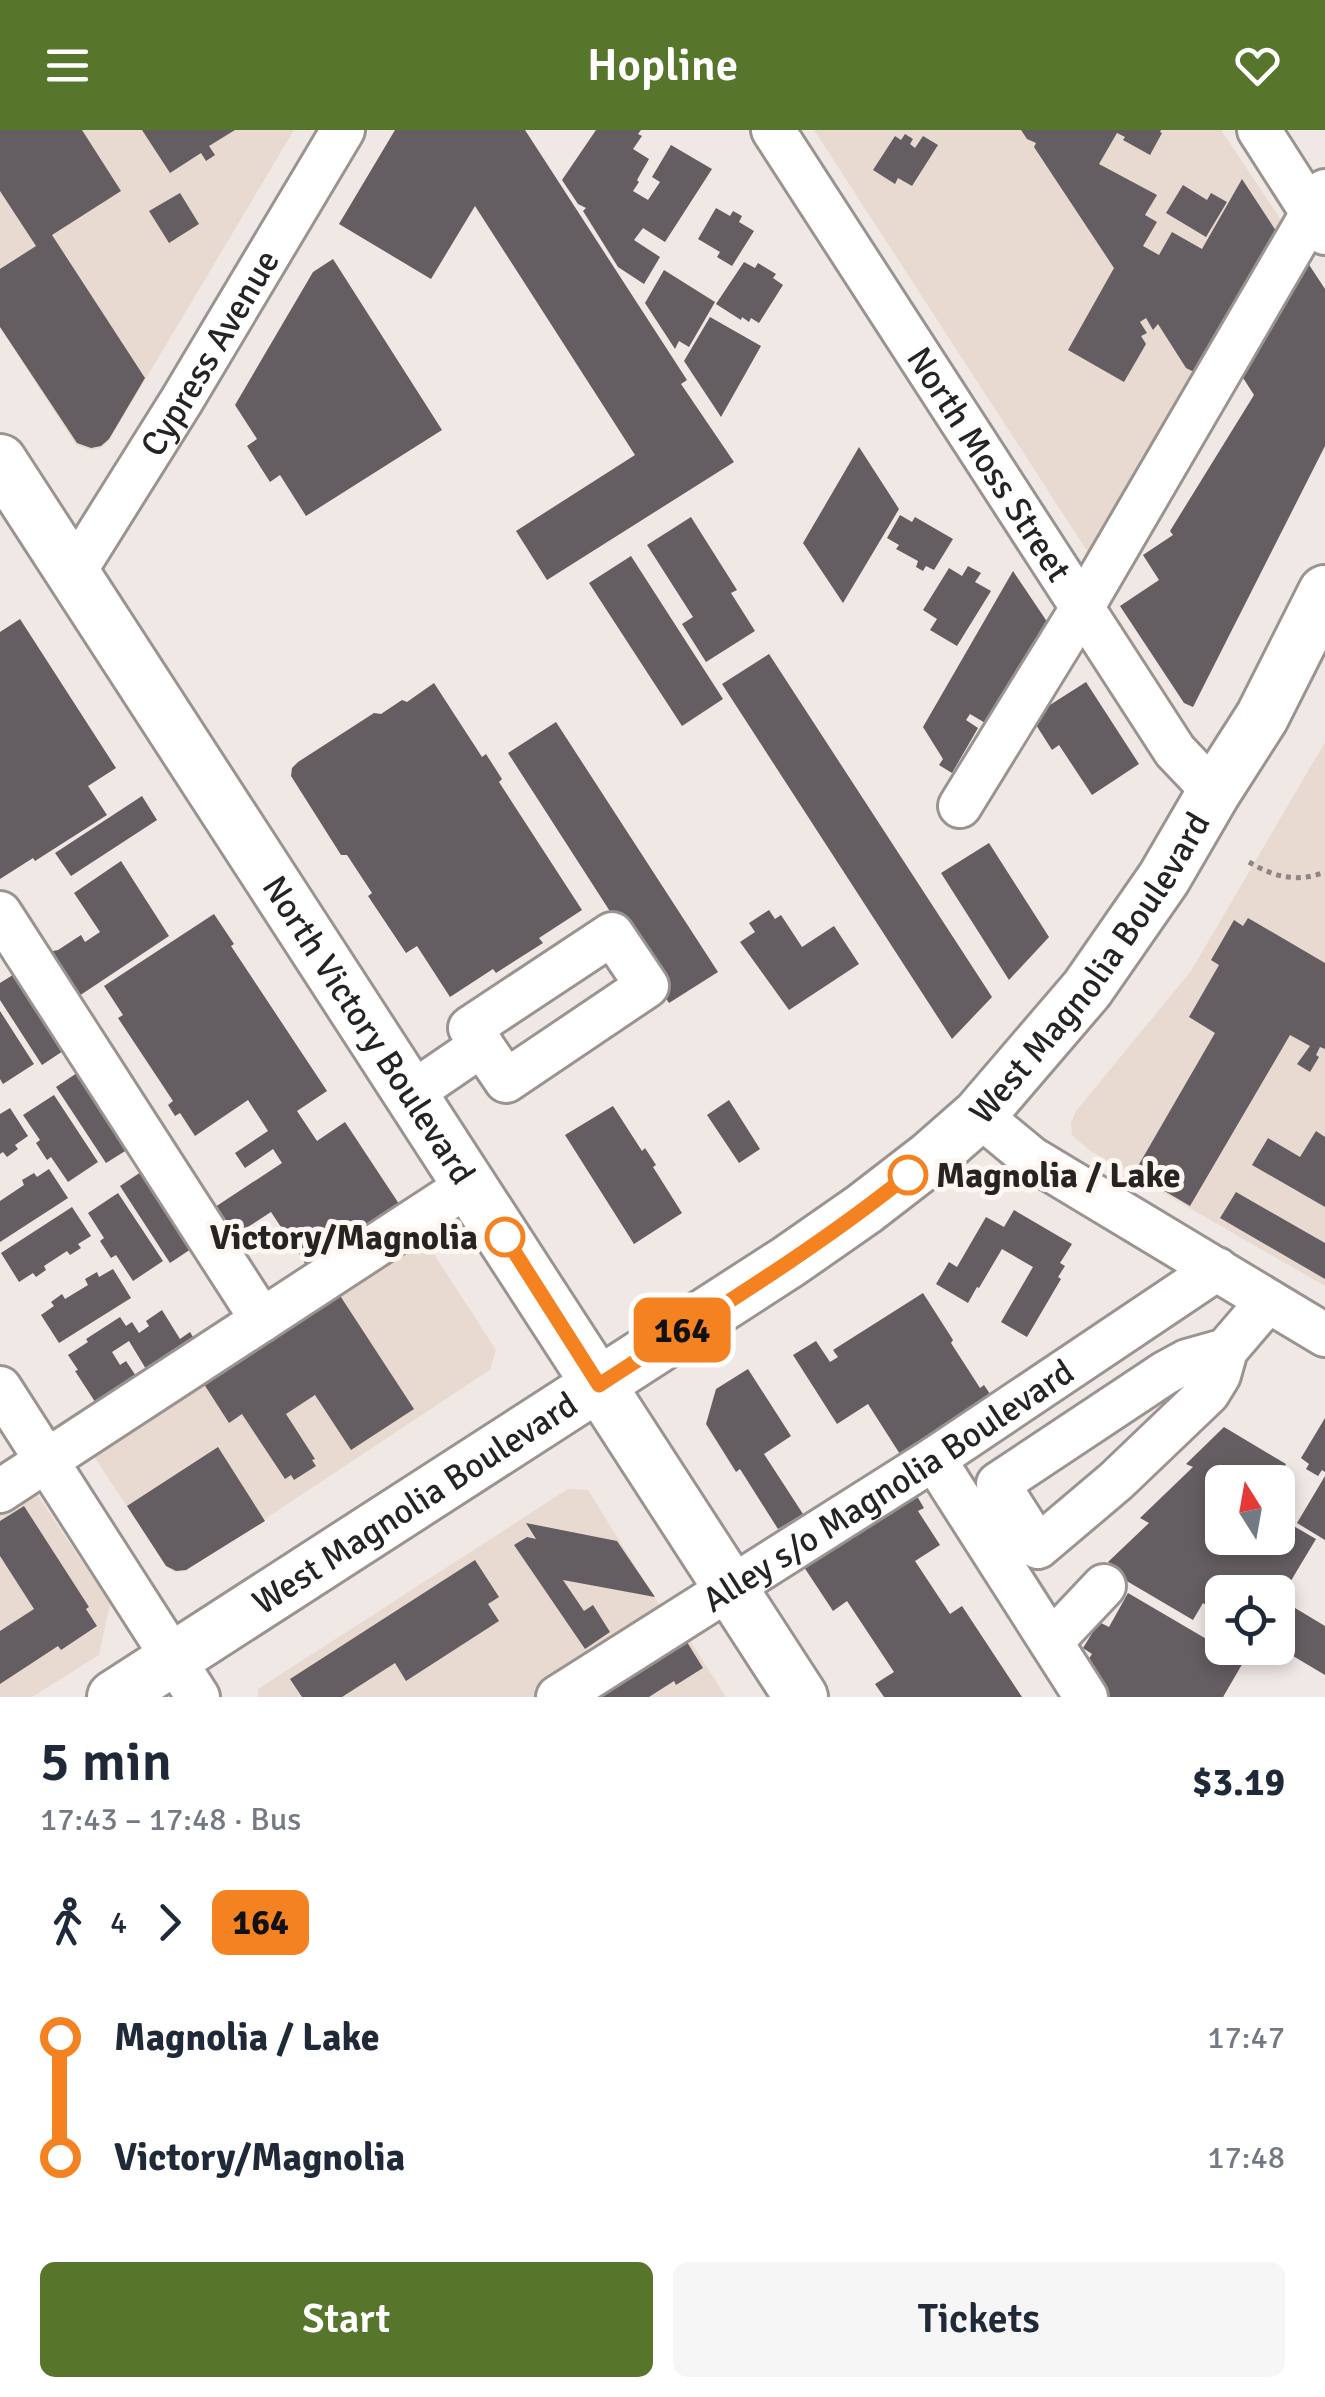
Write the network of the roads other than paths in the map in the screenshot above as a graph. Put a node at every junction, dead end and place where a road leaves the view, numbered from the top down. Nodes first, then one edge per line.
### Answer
1 (343, 130) edge
2 (773, 130) edge
3 (1259, 130) edge
4 (1321, 213) edge
5 (0, 461) edge
6 (73, 574) junction
7 (1325, 592) edge
8 (1082, 608) junction
9 (1214, 792) junction
10 (960, 806) dead end
11 (0, 914) edge
12 (482, 1045) dead end
13 (409, 1095) junction
14 (978, 1115) junction
15 (470, 1184) junction
16 (1216, 1270) junction
17 (1268, 1301) junction
18 (262, 1320) junction
19 (1325, 1334) edge
20 (1226, 1350) junction
21 (599, 1385) junction
22 (0, 1388) edge
23 (934, 1459) junction
24 (48, 1461) junction
25 (0, 1491) edge
26 (1015, 1548) junction
27 (1104, 1586) dead end
28 (730, 1587) junction
29 (1051, 1642) junction
30 (186, 1678) edge
31 (114, 1697) edge
32 (558, 1697) edge
33 (801, 1697) edge
34 (1086, 1697) edge

1 - 6 street, Cypress Avenue
2 - 8 street, North Moss Street
3 - 4 street
4 - 8 street
5 - 6 main road, North Victory Boulevard
6 - 13 main road, North Victory Boulevard
7 - 9 main road, West Magnolia Boulevard
8 - 9 street, North Moss Street
8 - 10 street
9 - 14 main road, West Magnolia Boulevard
11 - 18 street
12 - 13 street
13 - 15 main road, North Victory Boulevard
14 - 16 street
14 - 21 main road, West Magnolia Boulevard
15 - 18 street
15 - 21 main road, North Victory Boulevard
16 - 17 street
16 - 23 street, Alley s/o Magnolia Boulevard
17 - 19 street
17 - 20 street
18 - 24 street
20 - 26 street
20 - 26 street
21 - 28 main road, North Victory Boulevard
21 - 30 main road, West Magnolia Boulevard
22 - 24 street
23 - 26 street
23 - 28 street, Alley s/o Magnolia Boulevard
24 - 25 street
24 - 30 street
26 - 29 street
27 - 29 street
28 - 32 street, Alley s/o Magnolia Boulevard
28 - 33 main road, North Victory Boulevard
29 - 34 street
30 - 31 main road, West Magnolia Boulevard

